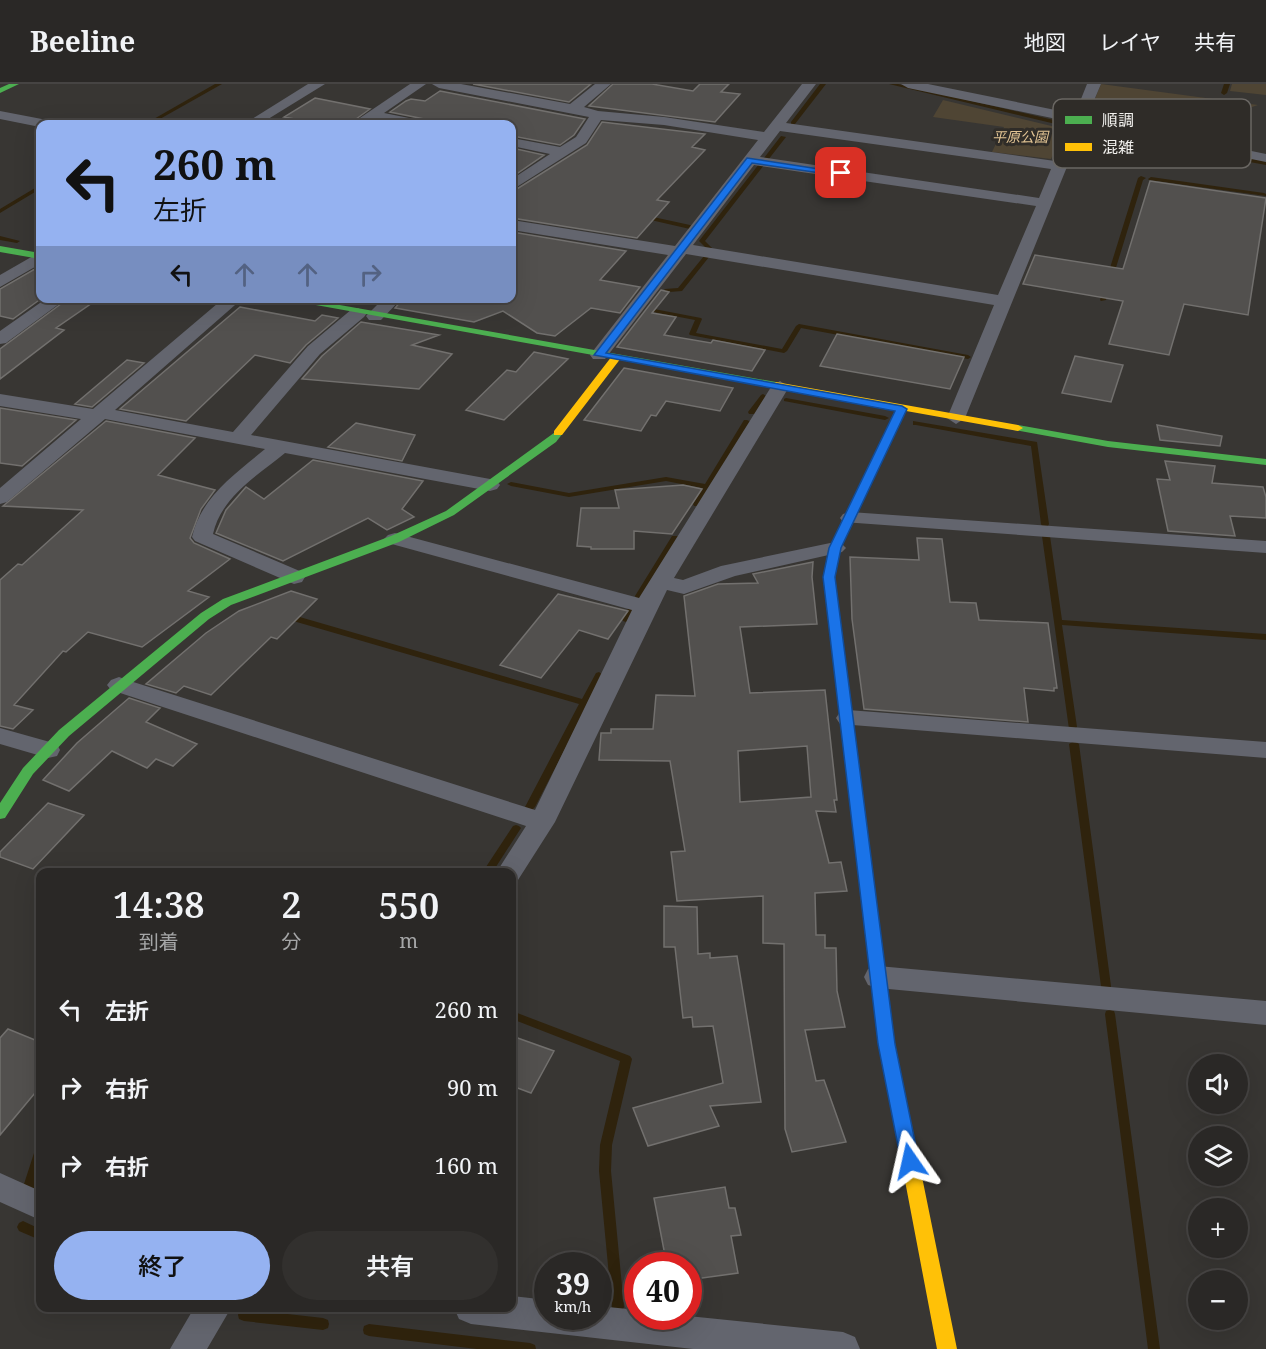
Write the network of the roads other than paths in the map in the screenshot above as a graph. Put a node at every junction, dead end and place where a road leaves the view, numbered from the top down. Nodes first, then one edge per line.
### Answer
1 (15, 84) edge
2 (318, 84) edge
3 (418, 84) edge
4 (439, 84) edge
5 (604, 84) edge
6 (809, 84) edge
7 (908, 84) edge
8 (1094, 84) edge
9 (0, 92) edge
10 (1088, 99) edge
11 (577, 109) junction
12 (0, 115) edge
13 (372, 115) junction
14 (597, 116) junction
15 (1053, 119) edge
16 (258, 120) edge
17 (364, 120) edge
18 (398, 120) edge
19 (36, 122) edge
20 (772, 131) junction
21 (516, 143) edge
22 (563, 152) junction
23 (1251, 155) edge
24 (1266, 158) edge
25 (750, 160) junction
26 (1053, 165) edge
27 (1059, 168) edge
28 (516, 182) edge
29 (1045, 203) junction
30 (516, 226) edge
31 (0, 249) edge
32 (681, 250) junction
33 (36, 255) edge
34 (36, 259) edge
35 (0, 282) edge
36 (1004, 301) junction
37 (52, 303) edge
38 (229, 303) edge
39 (308, 303) edge
40 (386, 303) edge
41 (367, 314) junction
42 (0, 339) edge
43 (607, 357) junction
44 (780, 387) junction
45 (0, 400) edge
46 (902, 409) junction
47 (100, 414) junction
48 (956, 418) junction
49 (238, 438) junction
50 (280, 446) junction
51 (1266, 462) edge
52 (490, 485) junction
53 (0, 498) edge
54 (850, 518) junction
55 (395, 539) junction
56 (1266, 547) edge
57 (835, 548) junction
58 (294, 577) junction
59 (662, 582) junction
60 (645, 607) junction
61 (119, 685) junction
62 (848, 718) junction
63 (0, 736) edge
64 (48, 750) junction
65 (1266, 750) edge
66 (0, 814) edge
67 (542, 822) junction
68 (512, 868) edge
69 (878, 977) junction
70 (1266, 1013) edge
71 (0, 1187) edge
72 (36, 1204) edge
73 (211, 1312) edge
74 (510, 1312) edge
75 (534, 1315) edge
76 (612, 1324) edge
77 (187, 1349) edge
78 (843, 1349) edge
79 (947, 1349) edge

1 - 9 street
2 - 16 street
3 - 13 street
4 - 11 street
5 - 11 street
6 - 20 street
7 - 15 street
8 - 10 street
11 - 14 street
12 - 19 street
13 - 17 street
13 - 18 street
14 - 20 street
14 - 22 street
20 - 25 street
20 - 26 street
21 - 22 street
22 - 28 street
23 - 24 street
25 - 29 street
25 - 32 street
27 - 29 street
29 - 36 street
30 - 32 street
31 - 33 street
32 - 36 street
32 - 43 street
34 - 35 street
36 - 48 street
37 - 42 street
38 - 47 street
39 - 41 street
40 - 41 street
41 - 43 street
41 - 49 street
43 - 44 street
43 - 52 street
44 - 46 street
44 - 59 street
45 - 47 street
46 - 48 street
46 - 54 street
47 - 49 street
47 - 53 street
48 - 51 street
49 - 50 street
50 - 52 street
50 - 58 street
52 - 55 street
54 - 56 street
54 - 57 street
55 - 58 street
55 - 60 street
57 - 59 street
57 - 62 street
58 - 61 street
59 - 60 street
60 - 67 street
61 - 64 street
61 - 67 street
62 - 65 street
62 - 69 street
63 - 64 street
64 - 66 street
67 - 68 street
69 - 70 street
69 - 79 street
71 - 72 street
73 - 77 street
74 - 75 street
76 - 78 street

